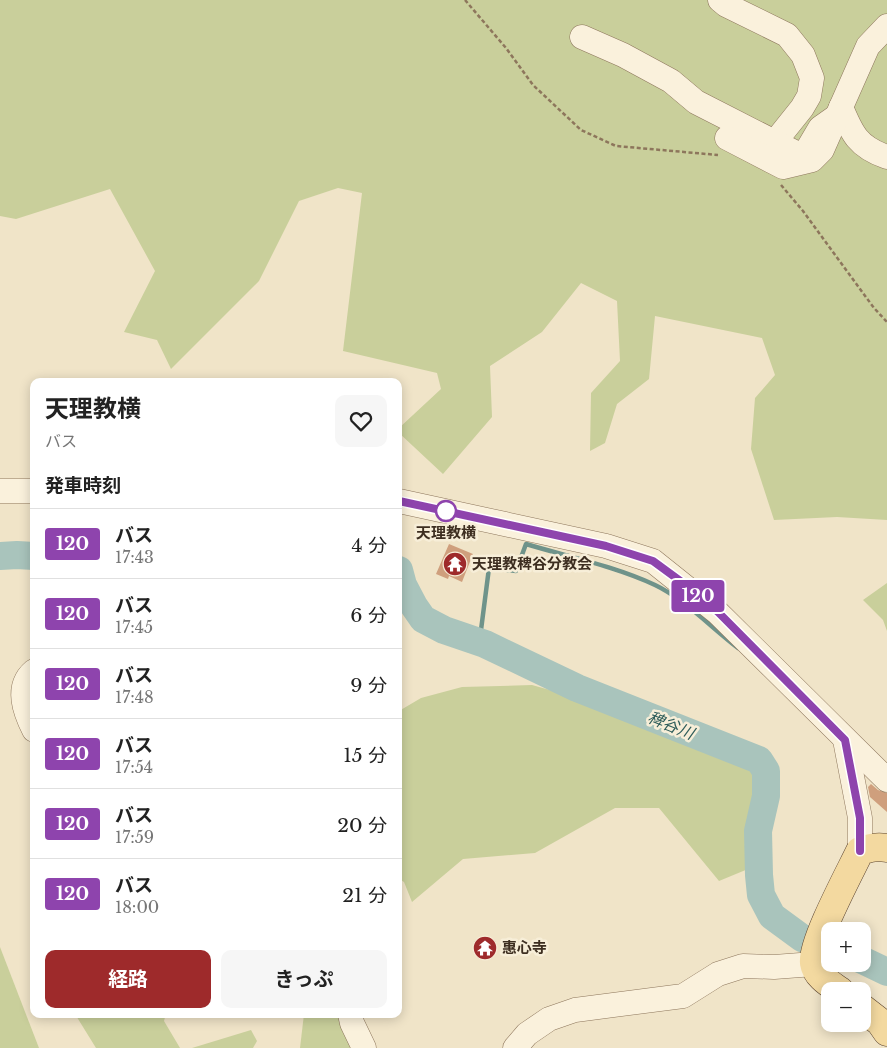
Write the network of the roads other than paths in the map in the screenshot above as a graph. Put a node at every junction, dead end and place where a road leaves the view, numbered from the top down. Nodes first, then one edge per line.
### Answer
1 (720, 0) edge
2 (887, 26) edge
3 (582, 37) dead end
4 (802, 108) junction
5 (836, 115) junction
6 (774, 143) junction
7 (722, 147) road end
8 (887, 157) edge
9 (0, 491) edge
10 (30, 491) edge
11 (402, 502) edge
12 (30, 674) edge
13 (30, 722) edge
14 (845, 740) junction
15 (887, 780) edge
16 (887, 848) edge
17 (860, 851) junction
18 (817, 948) junction
19 (827, 982) edge
20 (871, 1015) edge
21 (351, 1018) edge
22 (887, 1032) edge
23 (364, 1048) edge
24 (515, 1048) edge

1 - 4 street
2 - 5 street
3 - 6 street
4 - 5 street
4 - 6 street
5 - 6 street
5 - 7 street
5 - 8 street
9 - 10 street
11 - 14 street
12 - 13 street
14 - 15 street
14 - 17 street
16 - 17 main road
17 - 18 main road
18 - 19 main road
18 - 24 street
20 - 22 main road
21 - 23 street

